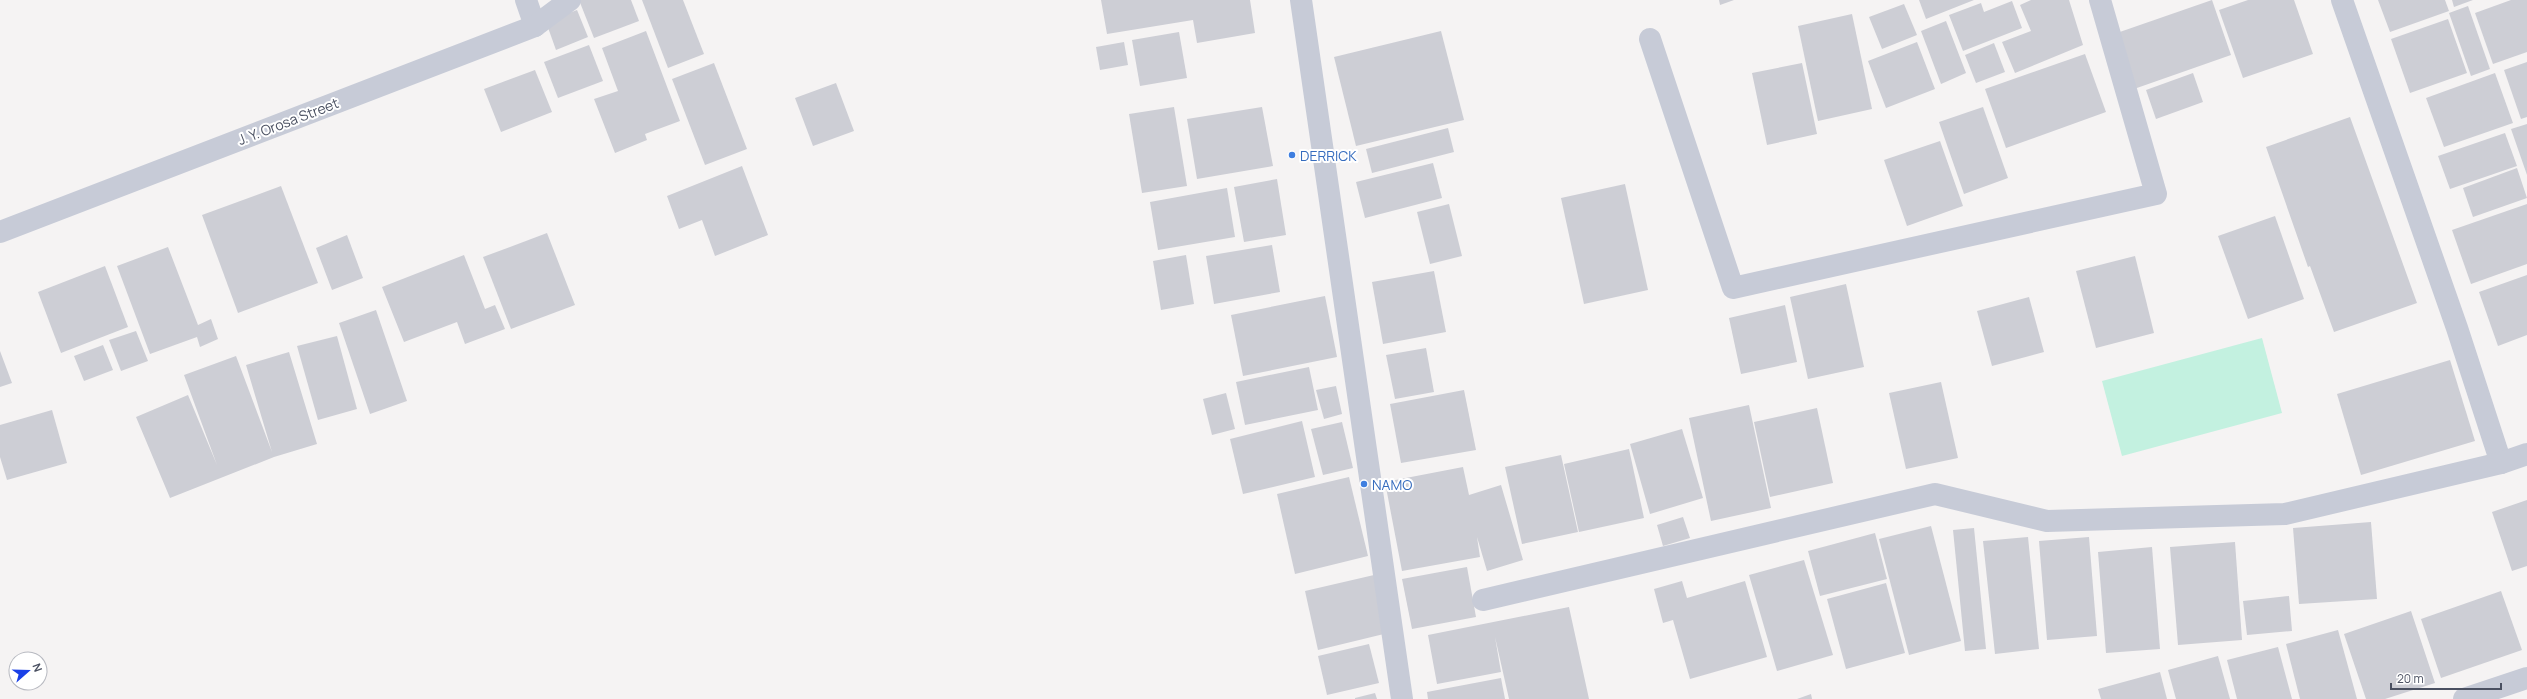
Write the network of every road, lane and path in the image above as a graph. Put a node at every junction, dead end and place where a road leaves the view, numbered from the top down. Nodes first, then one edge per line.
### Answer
1 (526, 0) edge
2 (570, 0) edge
3 (1301, 0) edge
4 (2100, 0) edge
5 (2342, 0) edge
6 (535, 26) junction
7 (1650, 39) dead end
8 (0, 232) edge
9 (2527, 454) edge
10 (2501, 463) junction
11 (1483, 600) dead end
12 (2527, 678) edge
13 (1402, 699) edge
14 (2464, 699) edge

1 - 6 street
2 - 6 street, J. Y. Orosa Street
3 - 13 street
4 - 7 street
5 - 10 street
6 - 8 street, J. Y. Orosa Street
9 - 10 street
10 - 11 street
12 - 14 street

